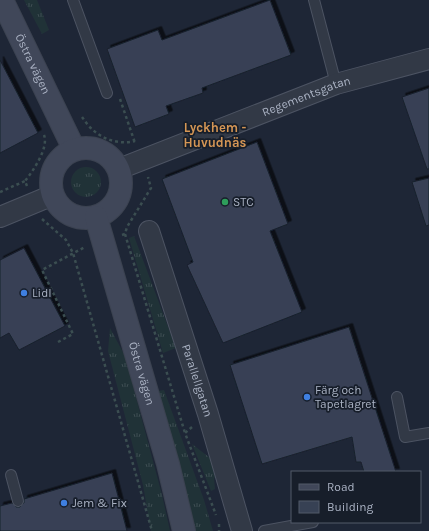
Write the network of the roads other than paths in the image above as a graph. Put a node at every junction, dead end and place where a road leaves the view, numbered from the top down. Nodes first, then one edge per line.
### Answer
1 (2, 0) edge
2 (73, 0) edge
3 (314, 0) edge
4 (429, 58) edge
5 (336, 84) junction
6 (107, 94) dead end
7 (74, 149) junction
8 (119, 169) junction
9 (43, 199) junction
10 (0, 217) edge
11 (96, 217) junction
12 (149, 231) dead end
13 (397, 397) dead end
14 (429, 433) edge
15 (11, 475) dead end
16 (18, 501) dead end
17 (308, 523) edge
18 (184, 531) edge
19 (242, 531) edge
20 (264, 531) edge

1 - 7 street, Östra vägen
2 - 6 lane
3 - 5 lane
4 - 5 street, Regementsgatan
5 - 8 street, Regementsgatan
7 - 8 street
7 - 9 street
8 - 11 street
9 - 10 street
9 - 11 street
11 - 18 street, Östra vägen
12 - 19 street, Parallellgatan
13 - 14 lane
15 - 16 lane
17 - 20 lane

